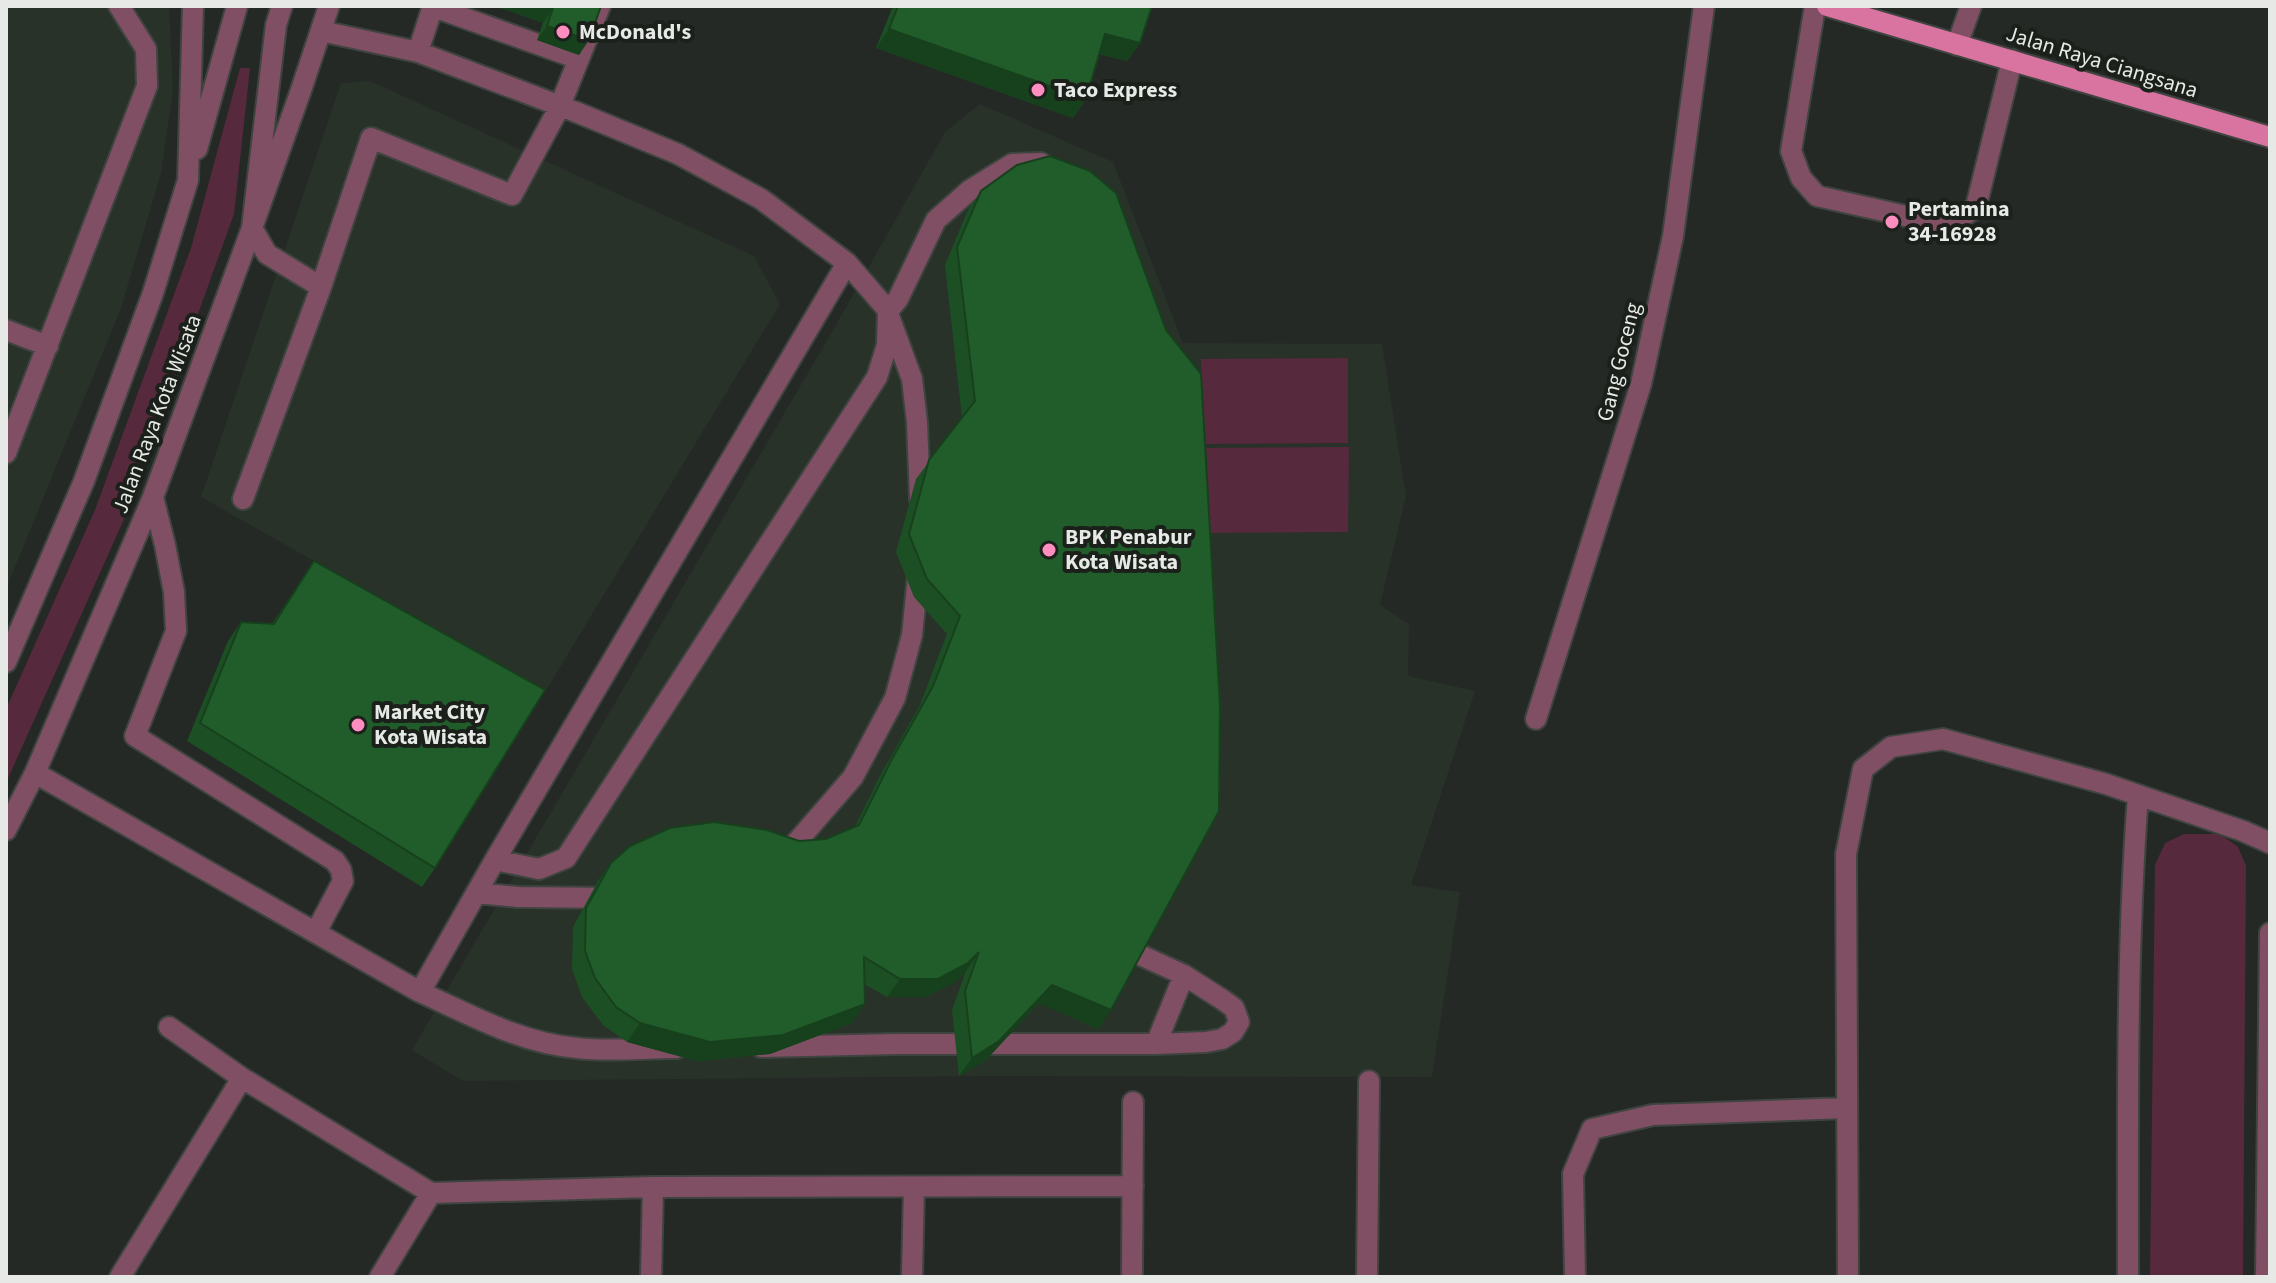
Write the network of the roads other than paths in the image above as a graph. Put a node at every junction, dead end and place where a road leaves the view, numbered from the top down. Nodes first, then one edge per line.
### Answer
1 (119, 6) edge
2 (193, 6) edge
3 (237, 6) edge
4 (282, 6) edge
5 (329, 6) edge
6 (434, 6) edge
7 (600, 6) edge
8 (1704, 6) edge
9 (1815, 6) edge
10 (1827, 6) edge
11 (1971, 6) edge
12 (321, 31) junction
13 (1957, 45) junction
14 (418, 52) junction
15 (579, 59) junction
16 (2012, 60) junction
17 (560, 106) junction
18 (2270, 137) edge
19 (1064, 174) edge
20 (188, 180) junction
21 (252, 228) junction
22 (847, 263) junction
23 (321, 287) junction
24 (888, 311) junction
25 (6, 330) edge
26 (48, 346) junction
27 (6, 453) edge
28 (153, 497) junction
29 (243, 499) dead end
30 (921, 525) edge
31 (920, 555) edge
32 (6, 662) edge
33 (1536, 719) dead end
34 (35, 773) junction
35 (2138, 795) junction
36 (6, 830) edge
37 (2270, 843) edge
38 (495, 860) junction
39 (757, 865) edge
40 (476, 893) junction
41 (634, 898) edge
42 (316, 932) junction
43 (2270, 933) edge
44 (1138, 954) edge
45 (1184, 975) junction
46 (420, 992) junction
47 (169, 1027) dead end
48 (1156, 1044) junction
49 (736, 1047) edge
50 (704, 1048) edge
51 (242, 1078) junction
52 (1369, 1081) dead end
53 (1133, 1102) dead end
54 (1846, 1108) junction
55 (1133, 1186) junction
56 (653, 1187) junction
57 (914, 1187) junction
58 (431, 1193) junction
59 (120, 1277) edge
60 (380, 1277) edge
61 (651, 1277) edge
62 (912, 1277) edge
63 (1132, 1277) edge
64 (1367, 1277) edge
65 (1575, 1277) edge
66 (1848, 1277) edge
67 (2128, 1277) edge
68 (2266, 1277) edge

1 - 26 street
2 - 20 street, Jalan Raya Kota Wisata
3 - 20 street
4 - 21 street
5 - 12 street, Jalan Raya Kota Wisata
6 - 14 street
6 - 15 street
7 - 15 street
8 - 33 street, Gang Goceng
9 - 16 street
10 - 13 main road, Jalan Raya Ciangsana
11 - 13 street
12 - 14 street
12 - 21 street, Jalan Raya Kota Wisata
13 - 16 main road, Jalan Raya Ciangsana
14 - 17 street
15 - 17 street
16 - 18 main road, Jalan Raya Ciangsana
17 - 22 street
17 - 23 street
19 - 24 street
20 - 32 street, Jalan Raya Kota Wisata
21 - 23 street
21 - 28 street, Jalan Raya Kota Wisata
22 - 24 street
22 - 38 street
23 - 29 street
24 - 30 street
24 - 38 street
25 - 26 street
26 - 27 street
28 - 34 street, Jalan Raya Kota Wisata
28 - 42 street
31 - 39 street
34 - 36 street, Jalan Raya Kota Wisata
34 - 42 street
35 - 37 street
35 - 54 street
35 - 67 street
38 - 40 street
40 - 41 street
40 - 46 street
42 - 46 street
43 - 68 street
44 - 45 street
45 - 48 street
45 - 48 street
46 - 50 street
47 - 51 street
48 - 49 street
51 - 58 street
51 - 59 street
52 - 64 street
53 - 55 street
54 - 65 street
54 - 66 street
55 - 57 street
55 - 63 street
56 - 57 street
56 - 58 street
56 - 61 street
57 - 62 street
58 - 60 street

